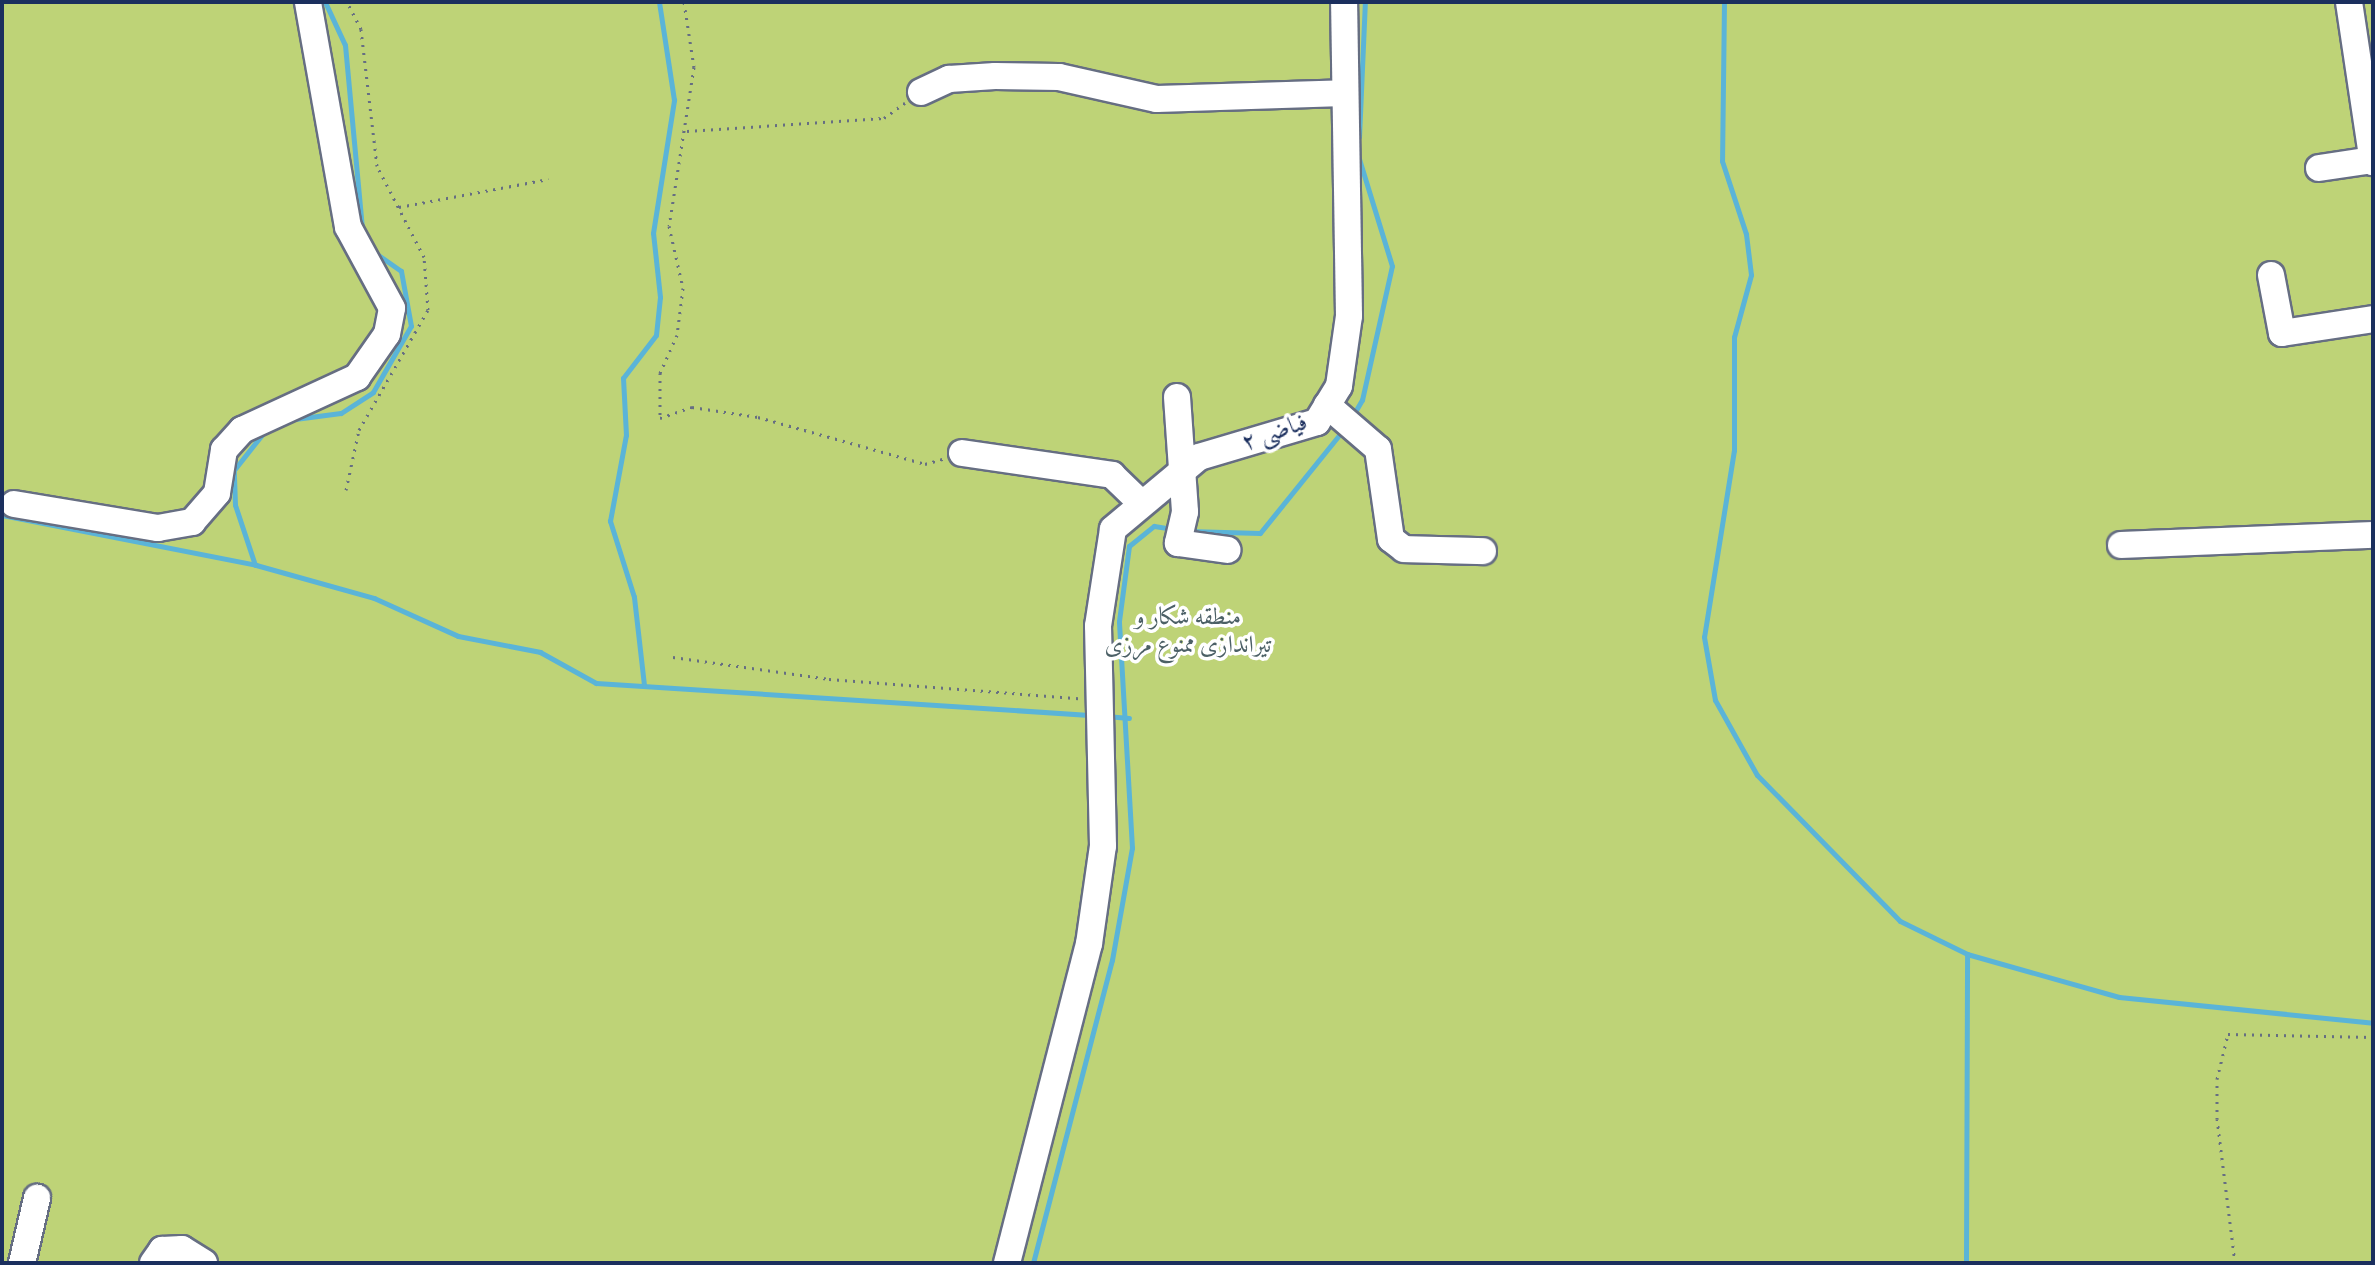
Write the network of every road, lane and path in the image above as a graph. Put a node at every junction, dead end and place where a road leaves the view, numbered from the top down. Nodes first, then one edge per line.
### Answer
1 (308, 2) edge
2 (684, 2) edge
3 (1344, 2) edge
4 (2349, 2) edge
5 (921, 92) joint
6 (1344, 93) junction
7 (687, 131) junction
8 (2373, 161) edge
9 (2319, 168) dead end
10 (548, 179) dead end
11 (399, 207) dead end
12 (2271, 275) dead end
13 (2373, 319) edge
14 (1177, 397) dead end
15 (1343, 420) junction
16 (962, 453) joint
17 (1180, 470) junction
18 (1138, 500) junction
19 (14, 504) dead end
20 (2373, 535) edge
21 (2121, 545) dead end
22 (1228, 550) dead end
23 (1483, 551) dead end
24 (673, 657) dead end
25 (1098, 711) junction
26 (2373, 1037) edge
27 (37, 1198) dead end
28 (22, 1263) edge
29 (153, 1263) edge
30 (204, 1263) edge
31 (1007, 1263) edge
32 (2235, 1263) edge

1 - 19 street
2 - 7 path
3 - 6 street, فیاضی ۲
4 - 8 street
5 - 6 street
5 - 7 path
6 - 15 street, فیاضی ۲
7 - 16 path
8 - 9 street
10 - 11 path
12 - 13 street
14 - 17 street
15 - 17 street, فیاضی ۲
15 - 23 street
16 - 18 street
17 - 18 street, فیاضی ۲
17 - 22 street
18 - 25 street, فیاضی ۲
20 - 21 street
24 - 25 path
25 - 31 street, فیاضی ۲
26 - 32 path
27 - 28 street
29 - 30 street

